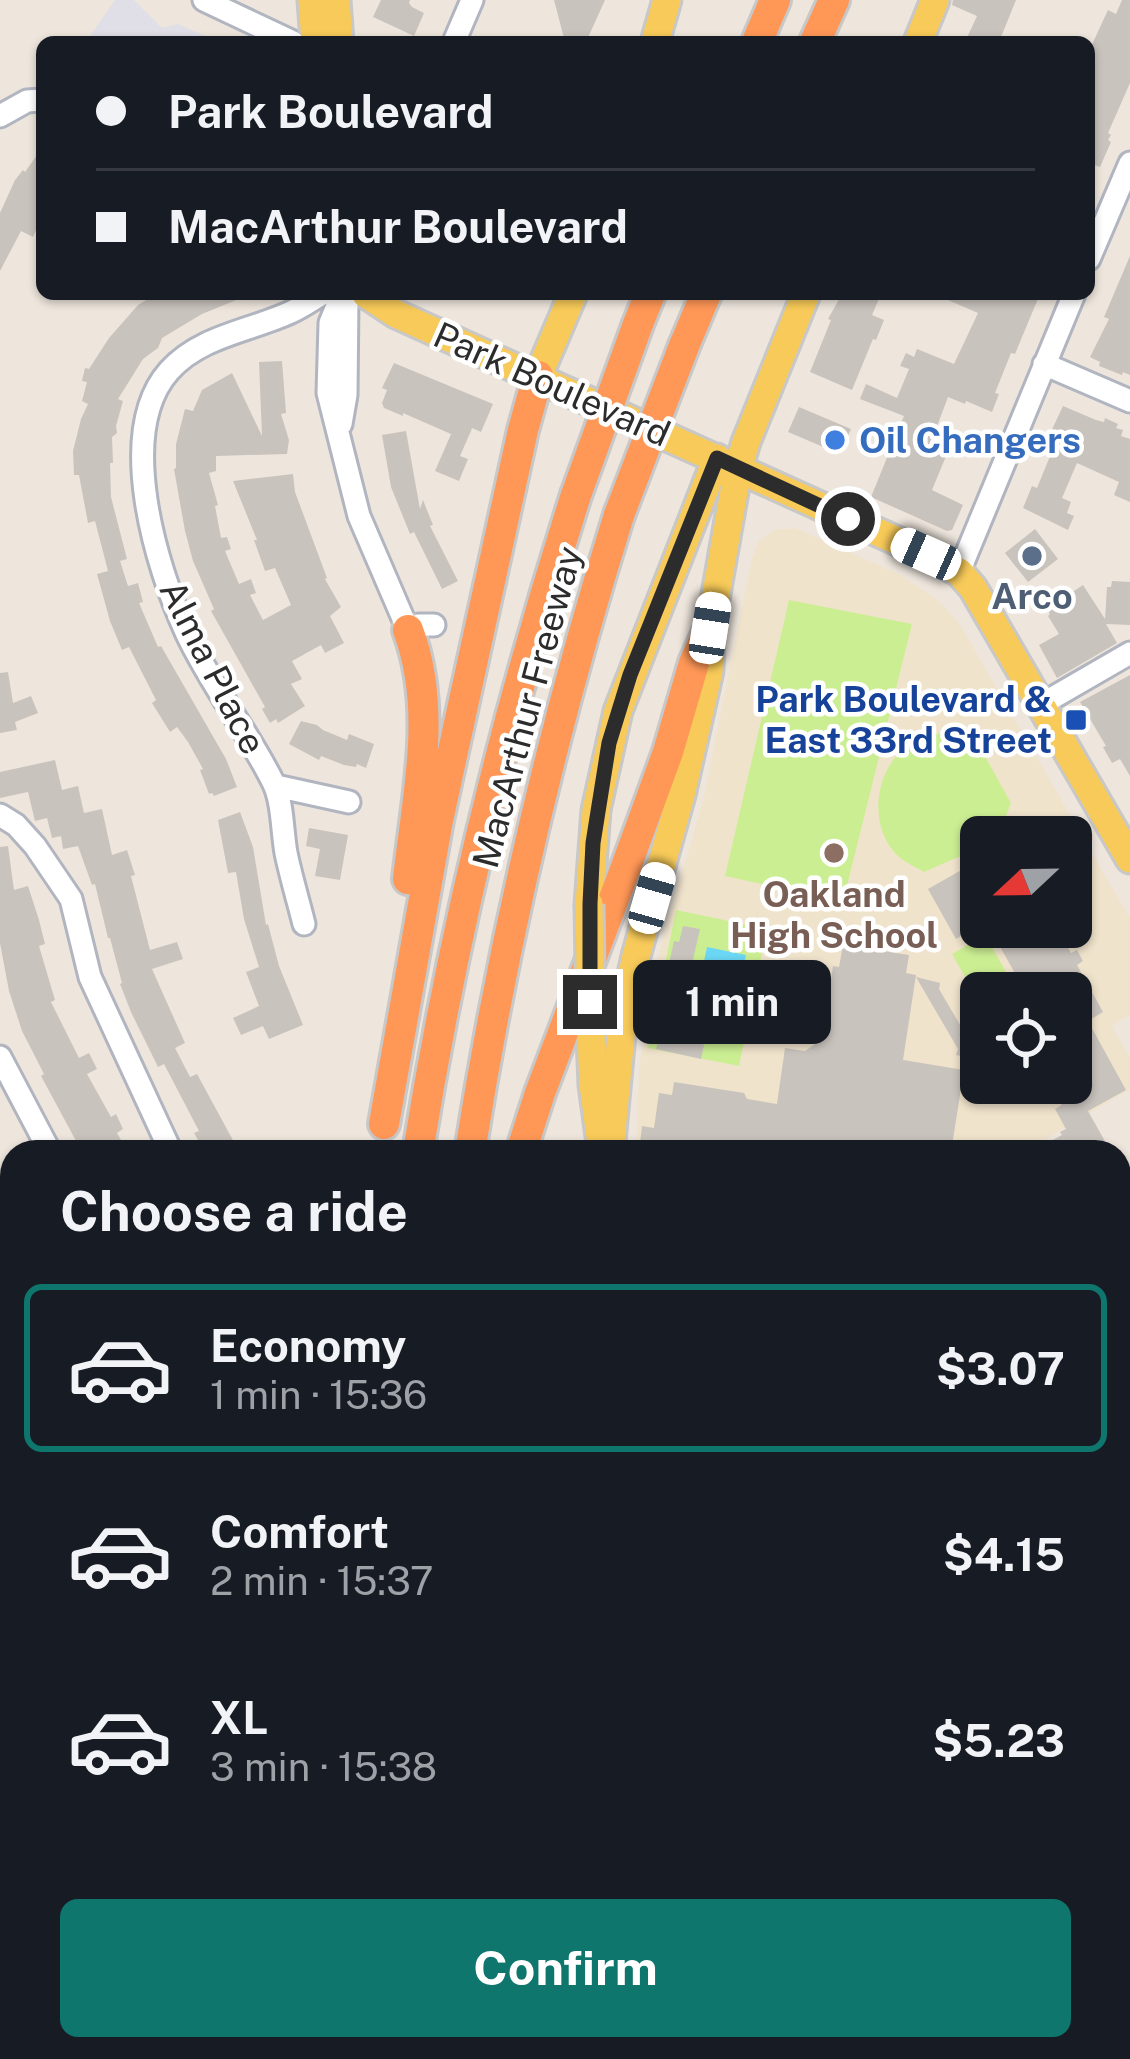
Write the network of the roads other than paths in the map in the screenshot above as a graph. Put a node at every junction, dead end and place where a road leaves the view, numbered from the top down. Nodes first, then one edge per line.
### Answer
1 (204, 0) edge
2 (312, 0) edge
3 (336, 0) edge
4 (472, 0) edge
5 (667, 0) edge
6 (776, 0) edge
7 (834, 0) edge
8 (935, 0) edge
9 (280, 36) edge
10 (315, 36) edge
11 (338, 36) edge
12 (457, 36) edge
13 (657, 36) edge
14 (760, 36) edge
15 (818, 36) edge
16 (920, 36) edge
17 (36, 100) edge
18 (0, 124) edge
19 (1130, 163) edge
20 (1095, 246) edge
21 (312, 300) edge
22 (345, 300) edge
23 (371, 300) edge
24 (570, 300) edge
25 (648, 300) edge
26 (703, 300) edge
27 (804, 300) edge
28 (1071, 300) edge
29 (1044, 364) junction
30 (538, 376) junction
31 (1130, 401) edge
32 (728, 464) junction
33 (959, 572) junction
34 (421, 628) joint
35 (710, 628) junction
36 (1130, 653) edge
37 (1042, 704) junction
38 (275, 787) junction
39 (349, 802) dead end
40 (0, 815) edge
41 (1130, 859) edge
42 (304, 924) dead end
43 (0, 1057) edge
44 (382, 1138) edge
45 (44, 1140) edge
46 (166, 1140) edge
47 (420, 1140) edge
48 (472, 1140) edge
49 (524, 1140) edge
50 (604, 1140) edge
51 (607, 1140) edge

1 - 9 street
2 - 10 main road
3 - 11 main road
4 - 12 street
5 - 13 main road
6 - 14 highway
7 - 15 highway
8 - 16 main road
17 - 18 street
19 - 20 street
21 - 38 street, Alma Place
22 - 34 street
23 - 30 main road, Park Boulevard
24 - 30 main road
25 - 47 highway, MacArthur Freeway, bridge
26 - 48 highway, MacArthur Freeway, bridge
27 - 32 main road
28 - 29 street
29 - 31 street
29 - 33 street
30 - 32 main road, Park Boulevard
30 - 44 highway
32 - 33 main road, Park Boulevard
32 - 35 main road
32 - 50 main road, bridge
33 - 37 main road, Park Boulevard
34 - 44 highway
35 - 49 highway
35 - 51 main road
36 - 37 street
37 - 41 main road, Park Boulevard
38 - 39 street
38 - 42 street, Alma Place
40 - 46 street
43 - 45 street

